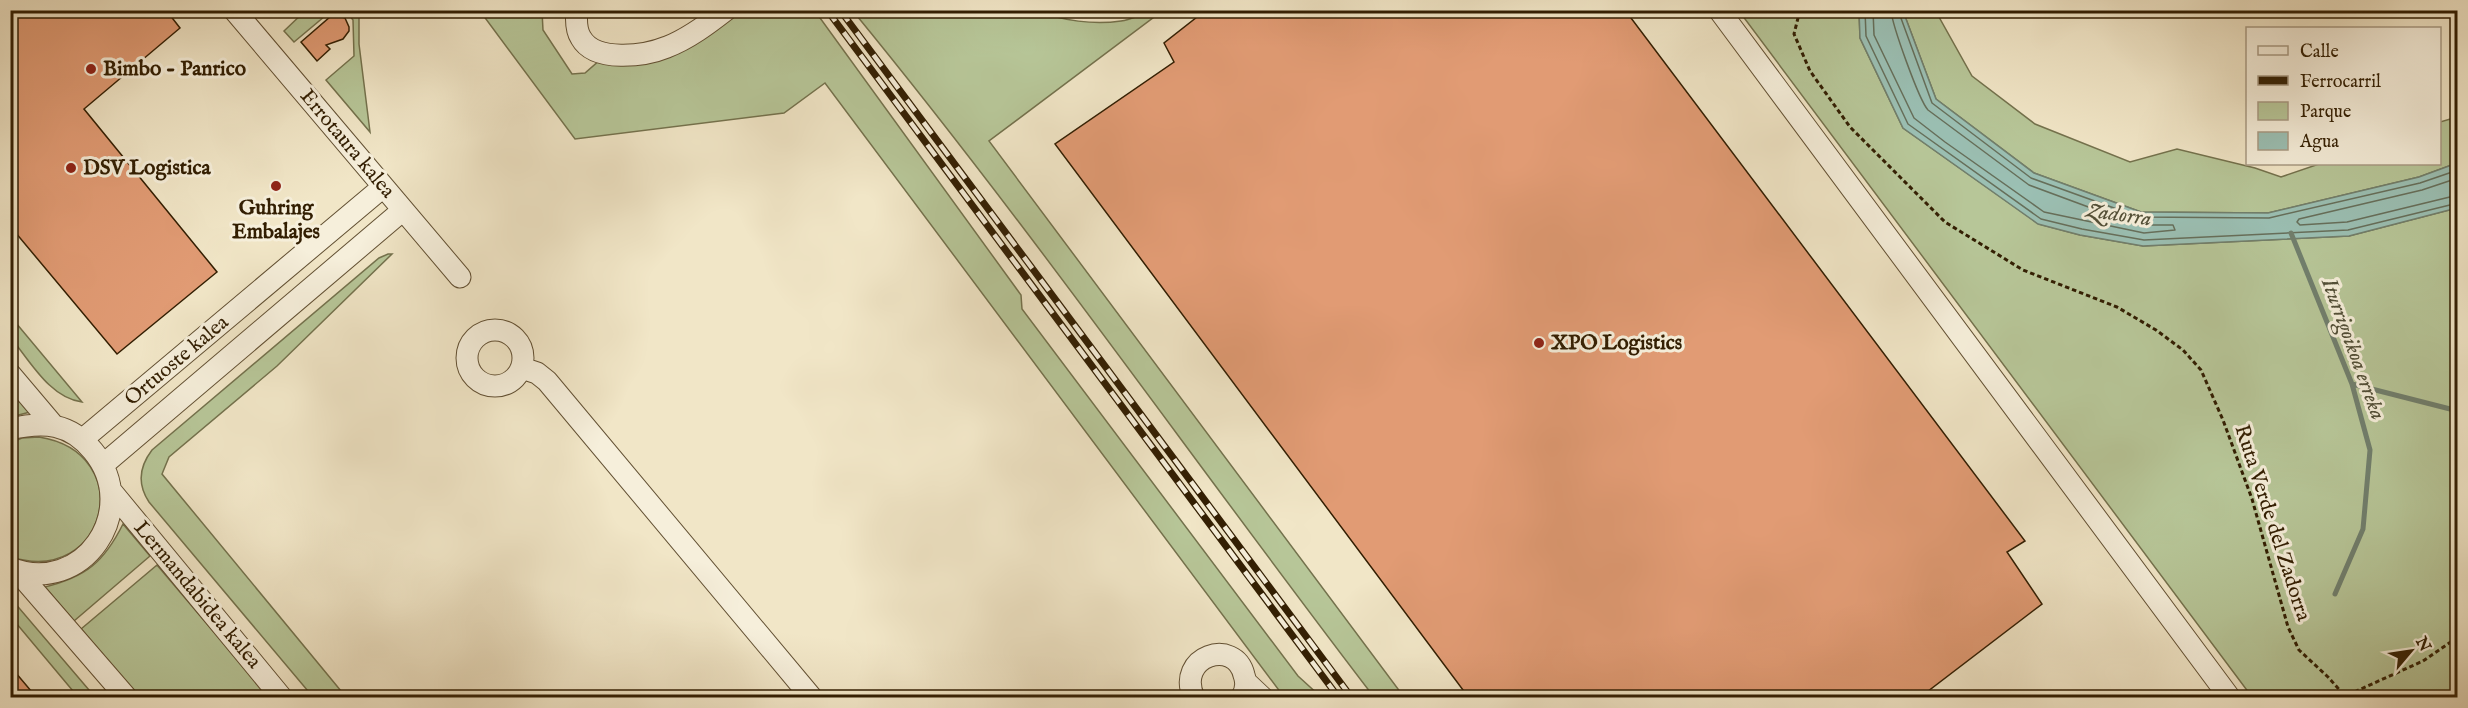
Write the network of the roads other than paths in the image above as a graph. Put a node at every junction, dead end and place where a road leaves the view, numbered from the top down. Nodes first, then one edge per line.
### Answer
1 (234, 10) edge
2 (577, 10) edge
3 (726, 10) edge
4 (1719, 10) edge
5 (383, 187) junction
6 (403, 210) junction
7 (460, 277) dead end
8 (270, 282) junction
9 (290, 306) junction
10 (522, 368) dead end
11 (10, 374) edge
12 (54, 426) junction
13 (10, 429) edge
14 (83, 439) junction
15 (104, 464) junction
16 (112, 492) junction
17 (14, 569) edge
18 (1244, 690) edge
19 (127, 698) edge
20 (282, 698) edge
21 (812, 698) edge
22 (1194, 698) edge
23 (1263, 698) edge
24 (2230, 698) edge

1 - 5 street, Errotaura kalea
2 - 3 street
4 - 24 street
5 - 6 street, Errotaura kalea
5 - 8 street, Ortuoste kalea
6 - 7 street, Errotaura kalea
6 - 9 street, Ortuoste kalea
8 - 9 street
8 - 14 street, Ortuoste kalea
9 - 15 street, Ortuoste kalea
10 - 21 street
11 - 12 street
12 - 13 street
12 - 14 street
14 - 15 street
15 - 16 street
16 - 17 street
16 - 20 street, Lermandabidea kalea
17 - 19 street
18 - 22 street
18 - 23 street

